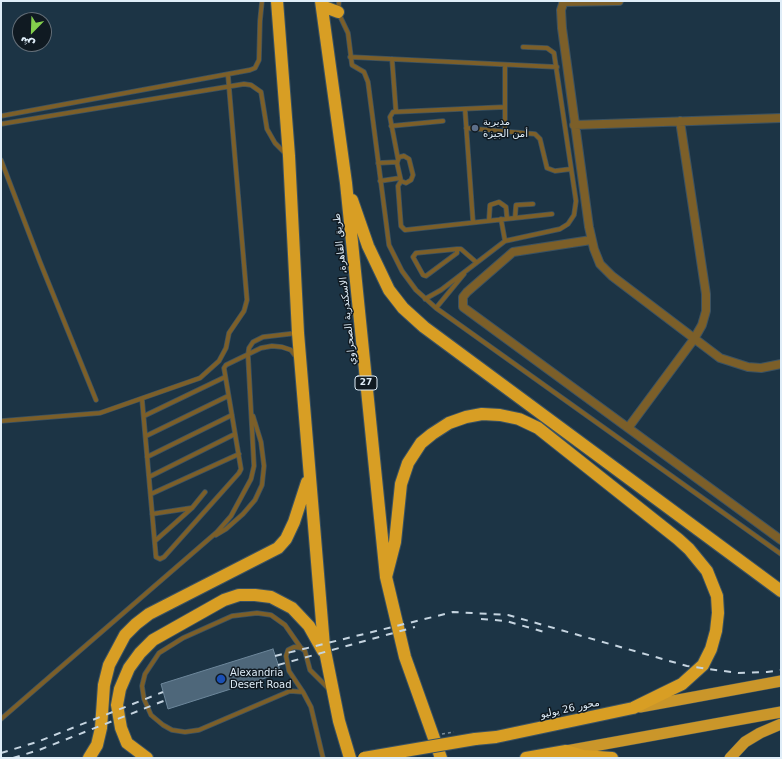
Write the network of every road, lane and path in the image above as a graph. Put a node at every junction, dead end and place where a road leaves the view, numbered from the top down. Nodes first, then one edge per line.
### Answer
1 (262, 1) edge
2 (277, 1) edge
3 (619, 1) edge
4 (563, 2) edge
5 (321, 3) edge
6 (338, 6) edge
7 (523, 47) dead end
8 (350, 57) junction
9 (392, 59) junction
10 (505, 65) junction
11 (556, 67) junction
12 (228, 75) junction
13 (211, 78) junction
14 (229, 86) junction
15 (213, 88) junction
16 (99, 98) junction
17 (100, 107) junction
18 (505, 107) junction
19 (465, 109) junction
20 (396, 112) junction
21 (1, 116) edge
22 (781, 118) edge
23 (443, 121) dead end
24 (680, 121) junction
25 (1, 124) edge
26 (574, 125) junction
27 (391, 126) junction
28 (466, 128) junction
29 (505, 131) junction
30 (289, 156) junction
31 (1, 160) edge
32 (397, 160) junction
33 (378, 163) junction
34 (571, 169) junction
35 (400, 179) junction
36 (380, 181) junction
37 (346, 183) junction
38 (533, 204) dead end
39 (552, 214) dead end
40 (507, 218) junction
41 (515, 218) junction
42 (502, 219) junction
43 (489, 220) junction
44 (473, 222) junction
45 (591, 240) junction
46 (505, 241) junction
47 (457, 249) junction
48 (476, 262) junction
49 (464, 273) junction
50 (425, 299) junction
51 (436, 308) junction
52 (298, 333) junction
53 (694, 339) junction
54 (248, 355) junction
55 (301, 363) junction
56 (781, 364) edge
57 (225, 377) junction
58 (228, 396) junction
59 (142, 399) junction
60 (96, 400) dead end
61 (251, 409) junction
62 (232, 415) junction
63 (144, 416) junction
64 (1, 421) edge
65 (628, 428) junction
66 (235, 434) junction
67 (146, 436) junction
68 (239, 454) junction
69 (147, 457) junction
70 (309, 475) junction
71 (149, 477) junction
72 (205, 492) dead end
73 (151, 494) junction
74 (192, 508) junction
75 (152, 514) junction
76 (209, 539) junction
77 (781, 540) edge
78 (155, 541) junction
79 (781, 554) edge
80 (386, 577) junction
81 (781, 591) edge
82 (301, 648) junction
83 (327, 659) junction
84 (781, 681) edge
85 (303, 692) junction
86 (335, 694) junction
87 (632, 708) junction
88 (781, 712) edge
89 (1, 720) edge
90 (781, 724) edge
91 (456, 732) dead end
92 (432, 735) junction
93 (566, 751) junction
94 (90, 758) edge
95 (147, 758) edge
96 (323, 758) edge
97 (350, 758) edge
98 (364, 758) edge
99 (441, 758) edge
100 (526, 758) edge
101 (612, 758) edge
102 (730, 758) edge

1 - 12 lane
2 - 30 highway
3 - 4 street
4 - 26 street
5 - 6 highway
5 - 37 highway, طريق القاهرة, الاسكندرية الصحراوي / 27
6 - 8 lane
7 - 11 lane
8 - 9 lane
8 - 33 lane
9 - 10 lane
9 - 20 lane
10 - 11 lane
10 - 18 lane
11 - 34 lane
12 - 13 lane
12 - 14 lane
13 - 15 lane
13 - 16 lane
14 - 15 lane
14 - 30 lane
14 - 59 lane
15 - 17 lane
16 - 17 lane
16 - 21 lane
17 - 25 lane
18 - 19 lane
18 - 29 lane
19 - 20 lane
19 - 28 lane
20 - 27 lane
22 - 24 street
23 - 27 lane
24 - 26 street
24 - 53 street
26 - 45 street
27 - 32 lane
28 - 29 lane
28 - 44 lane
29 - 34 lane
30 - 52 highway
31 - 60 lane
32 - 33 lane
32 - 35 lane
32 - 35 lane
33 - 36 lane
34 - 46 lane
35 - 36 lane
35 - 44 lane
36 - 50 lane
37 - 80 highway, طريق القاهرة, الاسكندرية الصحراوي / 27
37 - 81 highway
38 - 41 lane
39 - 41 lane
40 - 41 lane
40 - 42 lane
40 - 43 lane
42 - 43 lane
42 - 46 lane
43 - 44 lane
45 - 53 street
45 - 65 street
46 - 48 lane
47 - 47 lane
47 - 48 lane
48 - 49 lane
49 - 50 lane
49 - 51 lane
50 - 51 lane
51 - 79 lane
52 - 54 lane
52 - 55 highway
53 - 56 street
53 - 65 street
54 - 55 lane
54 - 57 lane
54 - 61 lane
55 - 70 highway
57 - 58 lane
57 - 63 lane
58 - 62 lane
58 - 67 lane
59 - 63 lane
59 - 64 lane
61 - 76 lane
61 - 76 lane
62 - 66 lane
62 - 69 lane
63 - 67 lane
65 - 77 street
66 - 68 lane
66 - 71 lane
67 - 69 lane
68 - 73 lane
68 - 78 lane
69 - 71 lane
70 - 83 highway
70 - 94 highway
71 - 73 lane
72 - 74 lane
73 - 75 lane
74 - 75 lane
74 - 78 lane
75 - 78 lane
76 - 89 lane
80 - 87 highway
80 - 92 highway, طريق القاهرة, الاسكندرية الصحراوي / 27
82 - 85 lane
82 - 85 lane
82 - 86 lane
83 - 86 highway
83 - 95 highway
84 - 87 highway, محور 26 يوليو
85 - 96 lane
86 - 97 highway
87 - 98 highway, محور 26 يوليو, bridge
88 - 93 highway
90 - 102 highway
91 - 92 path
92 - 99 highway, طريق القاهرة, الاسكندرية الصحراوي / 27
93 - 100 highway
93 - 101 highway

